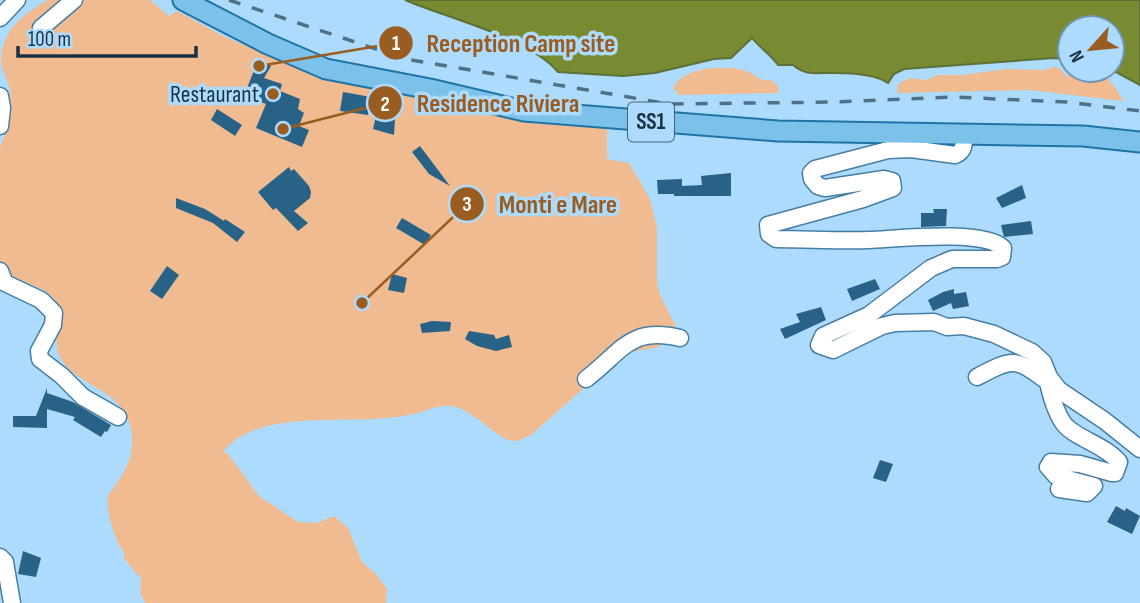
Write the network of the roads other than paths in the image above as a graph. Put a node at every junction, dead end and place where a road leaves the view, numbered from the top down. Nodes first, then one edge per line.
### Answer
1 (17, 0) edge
2 (74, 0) edge
3 (183, 0) edge
4 (0, 18) edge
5 (41, 28) dead end
6 (0, 96) edge
7 (0, 126) edge
8 (964, 134) junction
9 (1140, 142) edge
10 (0, 271) edge
11 (680, 338) dead end
12 (976, 377) dead end
13 (586, 379) dead end
14 (1049, 380) junction
15 (118, 417) dead end
16 (1140, 449) edge
17 (1059, 489) dead end
18 (0, 557) edge
19 (12, 603) edge

1 - 4 street
2 - 5 street
3 - 8 main road, SS1
6 - 7 street
8 - 9 main road, SS1
8 - 14 street
10 - 15 street
11 - 13 street
12 - 14 street
14 - 16 street
14 - 17 street
18 - 19 street

